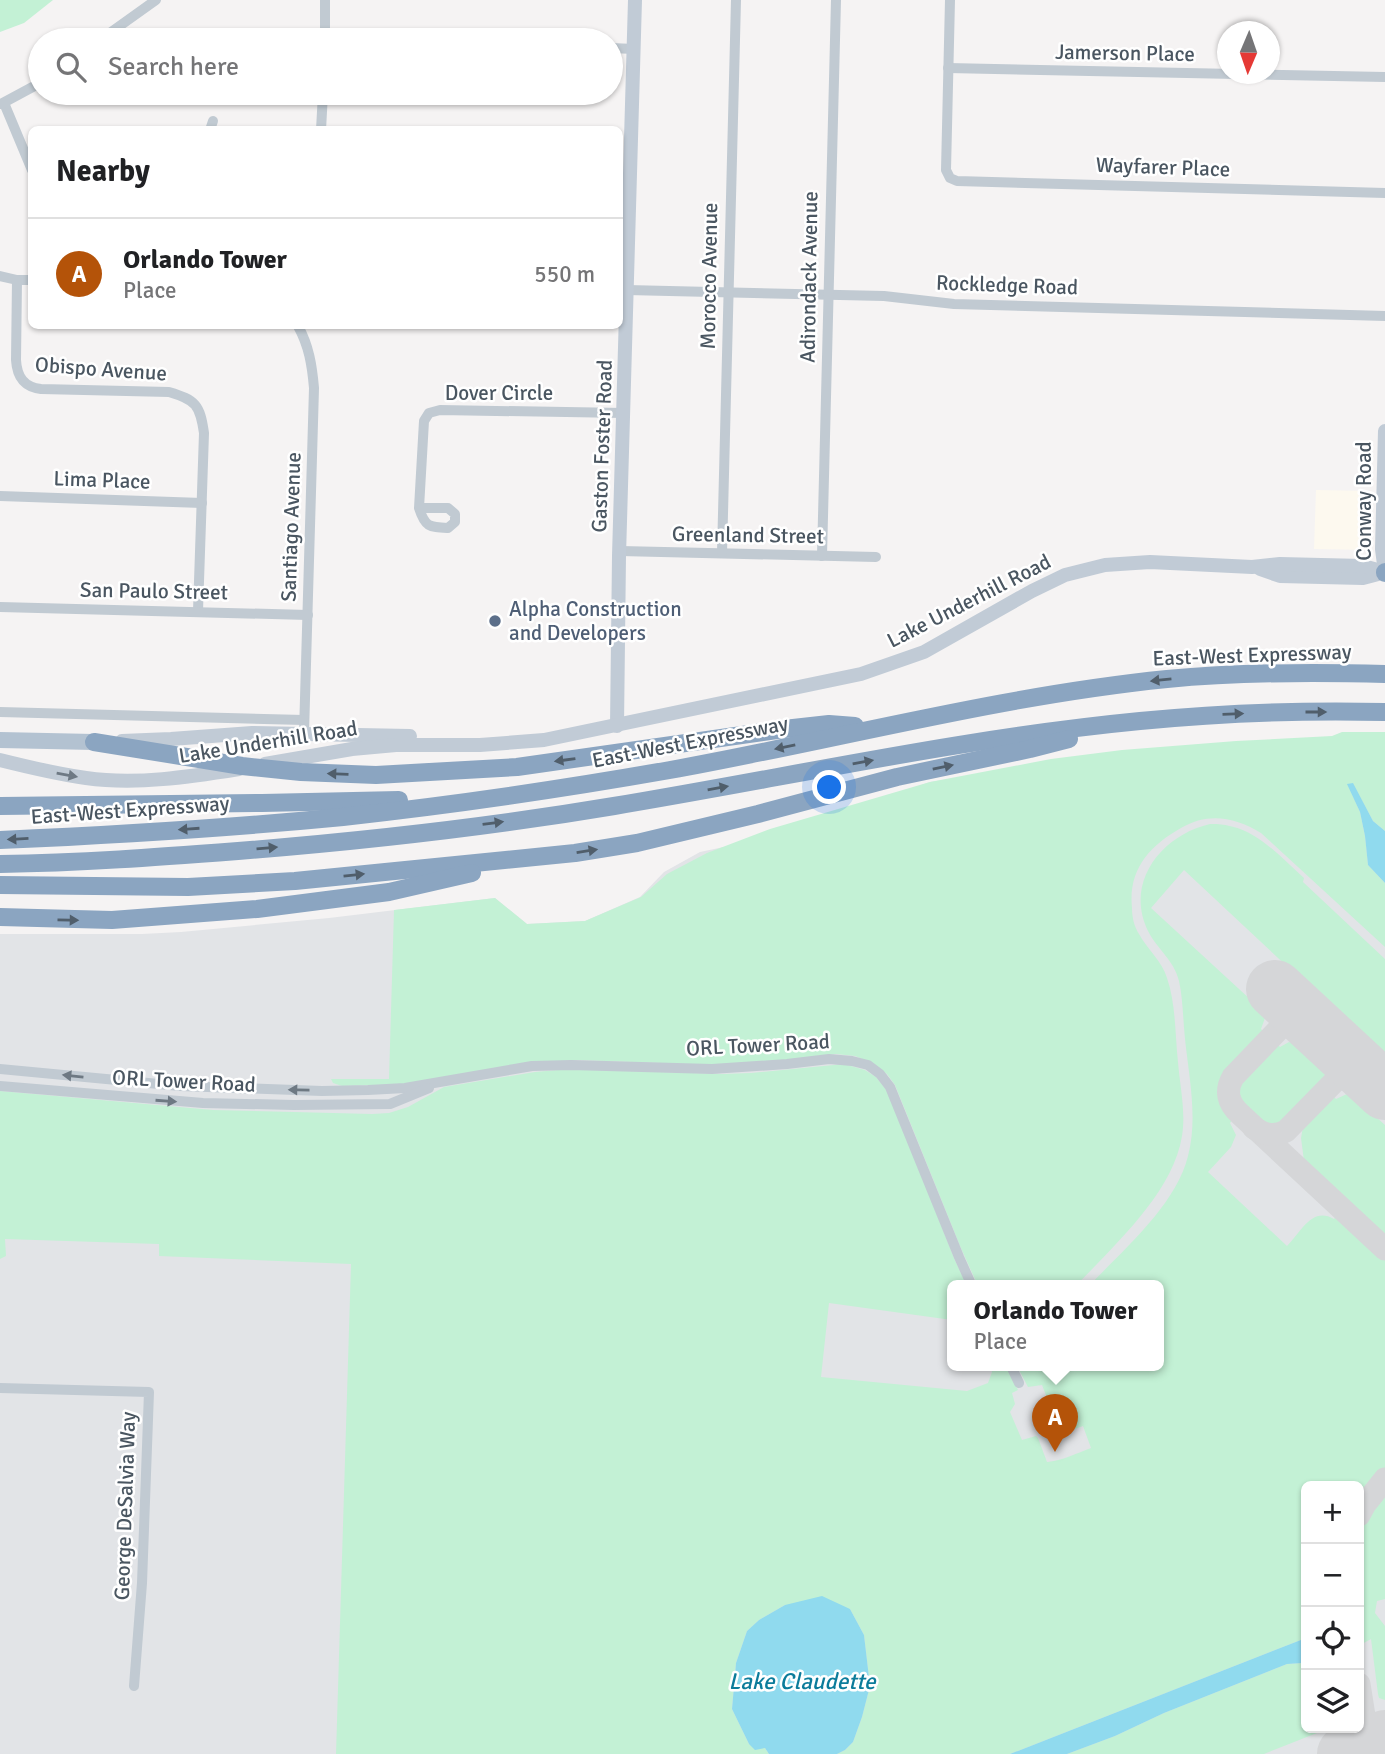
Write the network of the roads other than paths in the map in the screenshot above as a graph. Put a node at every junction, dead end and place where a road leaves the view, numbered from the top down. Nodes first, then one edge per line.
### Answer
1 (156, 0) edge
2 (325, 0) edge
3 (635, 0) edge
4 (736, 0) edge
5 (836, 0) edge
6 (950, 0) edge
7 (117, 28) edge
8 (325, 28) edge
9 (623, 49) edge
10 (634, 49) junction
11 (948, 68) junction
12 (1385, 78) edge
13 (28, 89) edge
14 (2, 103) edge
15 (322, 105) edge
16 (321, 126) edge
17 (28, 161) edge
18 (1385, 193) edge
19 (0, 276) edge
20 (17, 280) junction
21 (28, 280) edge
22 (628, 290) junction
23 (728, 293) junction
24 (828, 295) junction
25 (623, 310) edge
26 (1385, 316) edge
27 (300, 329) edge
28 (624, 413) junction
29 (1385, 431) edge
30 (0, 496) edge
31 (202, 503) junction
32 (419, 508) dead end
33 (620, 551) junction
34 (722, 553) junction
35 (822, 556) junction
36 (876, 557) dead end
37 (1385, 572) edge
38 (0, 607) edge
39 (198, 611) junction
40 (308, 615) junction
41 (1385, 674) edge
42 (0, 712) edge
43 (1385, 712) edge
44 (1140, 721) junction
45 (304, 726) junction
46 (617, 726) junction
47 (876, 727) junction
48 (0, 740) edge
49 (544, 740) junction
50 (94, 742) junction
51 (0, 760) edge
52 (452, 803) junction
53 (0, 806) edge
54 (0, 840) edge
55 (537, 858) junction
56 (0, 864) edge
57 (0, 885) edge
58 (0, 917) edge
59 (0, 1069) edge
60 (135, 1082) junction
61 (446, 1082) junction
62 (0, 1086) edge
63 (322, 1091) junction
64 (134, 1098) junction
65 (322, 1105) junction
66 (969, 1280) edge
67 (1013, 1371) edge
68 (1019, 1383) dead end
69 (0, 1388) edge
70 (134, 1686) dead end

1 - 7 street
2 - 8 street
3 - 10 main road, Gaston Foster Road
4 - 23 street, Morocco Avenue
5 - 24 street, Adirondack Avenue
6 - 11 street
9 - 10 street
10 - 22 main road, Gaston Foster Road
11 - 12 street, Jamerson Place
11 - 18 street, Wayfarer Place
13 - 14 street
14 - 17 street
15 - 16 street
19 - 20 street
20 - 21 street
20 - 31 street, Obispo Avenue
22 - 23 street, Rockledge Road
22 - 25 main road, Gaston Foster Road
23 - 24 street, Rockledge Road
23 - 34 street, Morocco Avenue
24 - 26 street, Rockledge Road
24 - 35 street, Adirondack Avenue
25 - 28 main road, Gaston Foster Road
27 - 40 street, Santiago Avenue
28 - 32 street, Dover Circle
28 - 33 main road, Gaston Foster Road
29 - 37 main road, Conway Road
30 - 31 street, Lima Place
31 - 39 street, Obispo Avenue
33 - 34 street, Greenland Street
33 - 46 main road, Gaston Foster Road
34 - 35 street, Greenland Street
35 - 36 street, Greenland Street
37 - 46 main road, Lake Underhill Road
38 - 39 street, San Paulo Street
39 - 40 street, San Paulo Street
40 - 45 street, Santiago Avenue
41 -> 47 highway, East-West Expressway
42 - 45 street, Lake Underhill Road
44 -> 43 highway
55 -> 44 highway
56 -> 44 highway
45 - 49 main road, Lake Underhill Road
45 - 50 main road, Lake Underhill Road
46 - 49 main road, Lake Underhill Road
47 -> 50 highway
47 -> 52 highway, East-West Expressway
48 - 50 main road, Lake Underhill Road
51 -> 49 main road, Lake Underhill Road
52 - 53 highway
52 -> 54 highway, East-West Expressway
57 -> 55 highway
58 -> 55 highway
60 -> 59 street, ORL Tower Road
63 -> 60 street, ORL Tower Road
60 - 64 street
61 - 63 street, ORL Tower Road
61 - 65 street, ORL Tower Road
61 - 66 street, ORL Tower Road
62 - 64 street, ORL Tower Road
63 - 65 street
64 -> 65 street, ORL Tower Road
67 - 68 street
69 - 70 street, George DeSalvia Way

